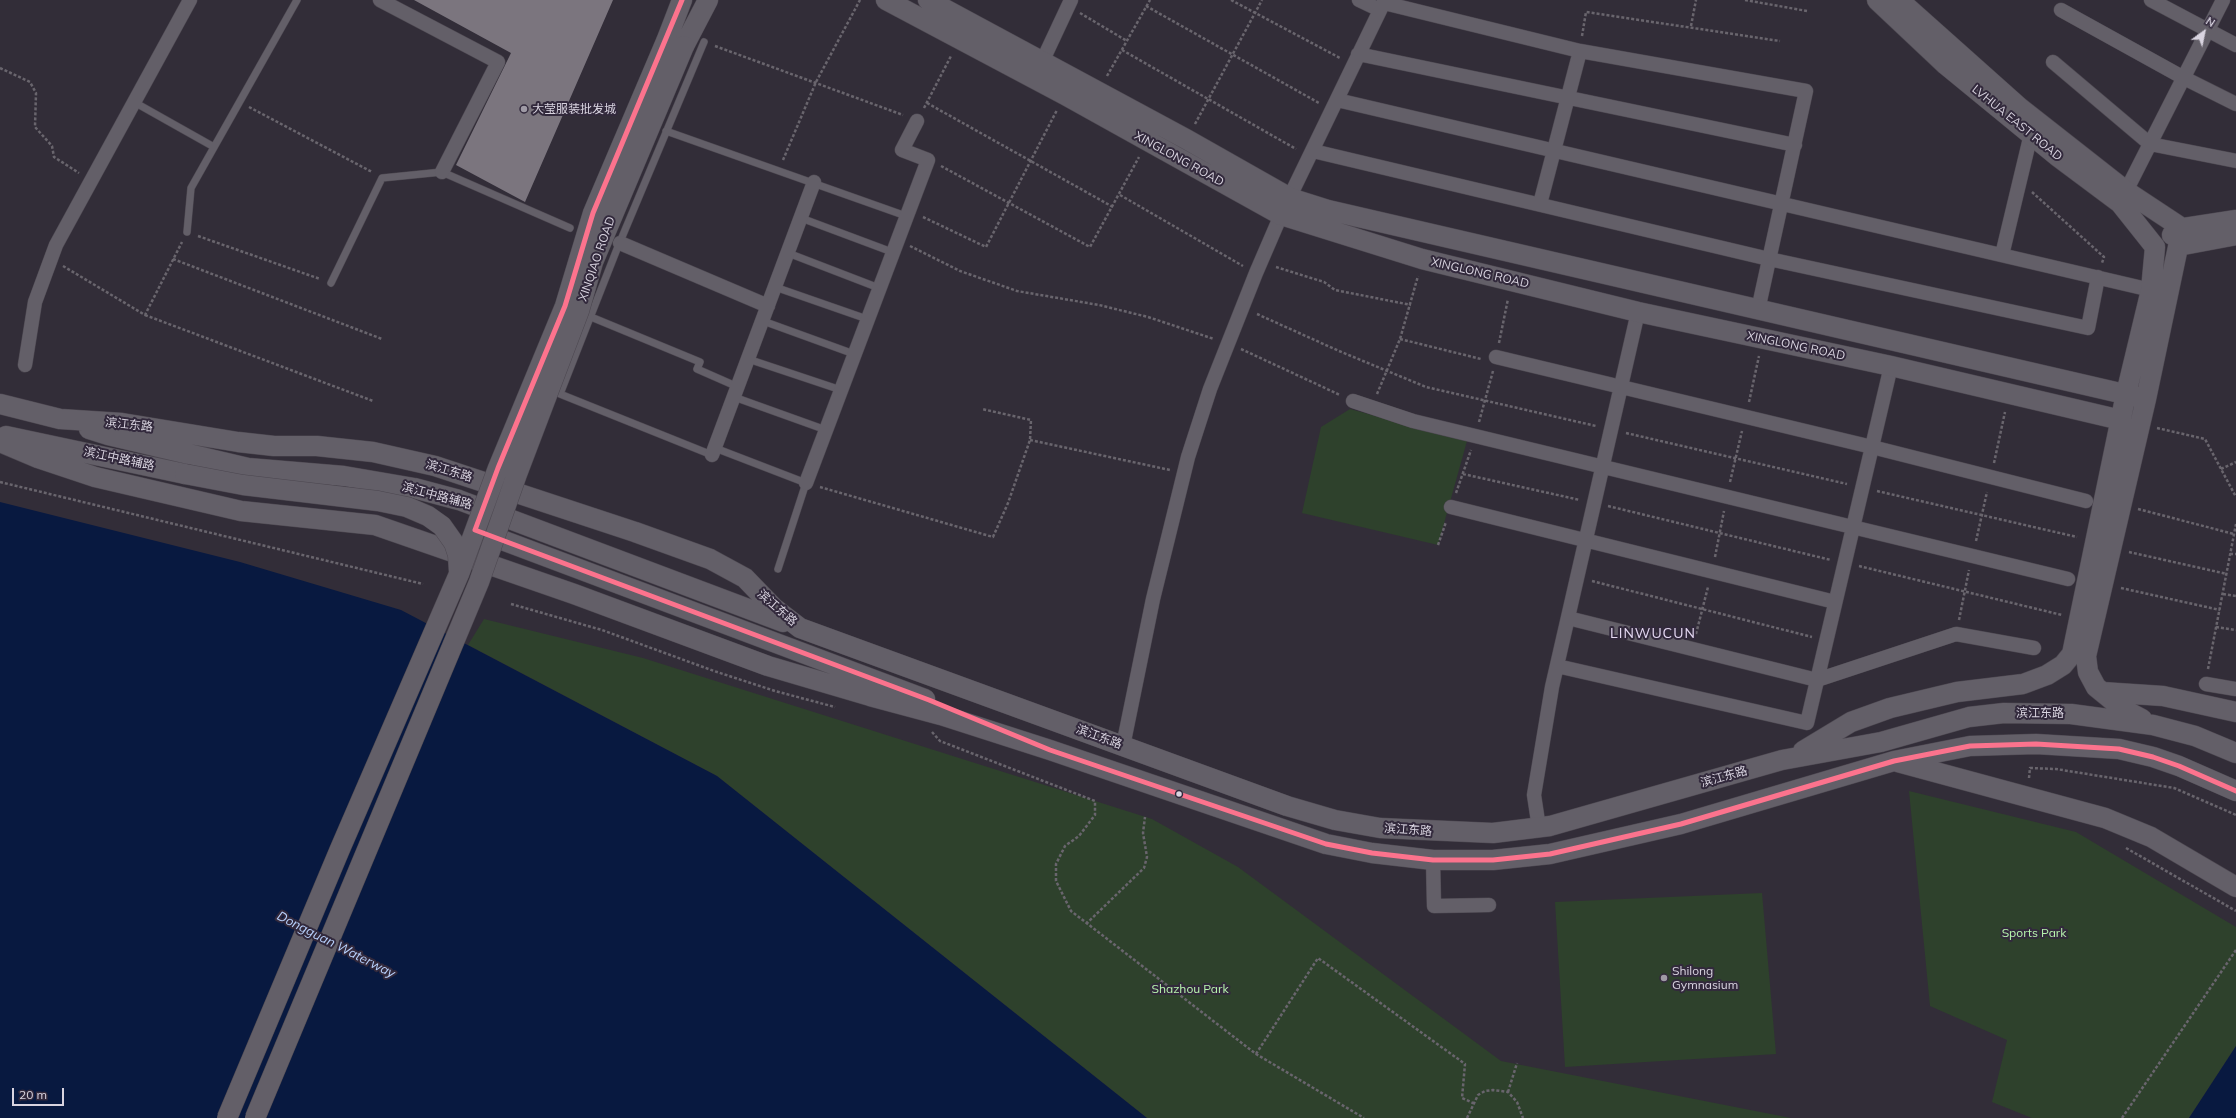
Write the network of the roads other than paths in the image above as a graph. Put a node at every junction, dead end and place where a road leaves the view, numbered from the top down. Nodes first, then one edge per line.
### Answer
1 (190, 0) edge
2 (297, 0) edge
3 (380, 0) edge
4 (682, 0) edge
5 (708, 0) edge
6 (886, 0) edge
7 (928, 0) edge
8 (1359, 0) edge
9 (1877, 0) edge
10 (1899, 0) edge
11 (2151, 0) edge
12 (2223, 0) edge
13 (1070, 3) edge
14 (1383, 4) edge
15 (954, 6) edge
16 (2061, 10) dead end
17 (2208, 30) junction
18 (704, 42) road end
19 (676, 43) junction
20 (2236, 44) edge
21 (1580, 50) junction
22 (1355, 60) junction
23 (1042, 62) junction
24 (2053, 62) dead end
25 (2184, 78) junction
26 (1568, 98) junction
27 (134, 102) junction
28 (2236, 104) edge
29 (1334, 105) junction
30 (917, 121) road end
31 (666, 131) junction
32 (2031, 134) junction
33 (2150, 144) junction
34 (1795, 145) junction
35 (214, 147) junction
36 (1554, 151) junction
37 (1311, 154) junction
38 (2236, 161) edge
39 (442, 172) junction
40 (814, 182) junction
41 (2123, 197) junction
42 (1540, 204) junction
43 (1781, 205) junction
44 (1285, 207) junction
45 (907, 213) junction
46 (801, 218) junction
47 (2236, 220) edge
48 (570, 228) dead end
49 (187, 232) road end
50 (2236, 235) edge
51 (2180, 237) junction
52 (620, 243) junction
53 (895, 246) junction
54 (2155, 247) junction
55 (788, 253) junction
56 (2002, 255) junction
57 (1769, 258) junction
58 (2098, 277) junction
59 (331, 283) road end
60 (775, 287) junction
61 (879, 288) junction
62 (2151, 290) junction
63 (768, 306) junction
64 (1758, 310) junction
65 (1638, 312) junction
66 (591, 317) junction
67 (868, 319) junction
68 (763, 321) junction
69 (854, 354) junction
70 (748, 359) junction
71 (1495, 360) road end
72 (25, 364) dead end
73 (1891, 366) junction
74 (1621, 388) junction
75 (841, 390) junction
76 (736, 392) junction
77 (2126, 394) junction
78 (2146, 399) junction
79 (1353, 401) road end
80 (0, 404) edge
81 (60, 419) junction
82 (2121, 420) junction
83 (826, 430) junction
84 (0, 435) edge
85 (0, 442) edge
86 (1872, 447) junction
87 (714, 452) junction
88 (188, 465) junction
89 (1603, 466) junction
90 (806, 483) junction
91 (2086, 501) dead end
92 (1451, 507) road end
93 (483, 509) junction
94 (502, 516) junction
95 (1853, 527) junction
96 (475, 530) junction
97 (494, 538) junction
98 (1586, 542) junction
99 (778, 570) dead end
100 (459, 574) junction
101 (2068, 579) dead end
102 (1835, 602) junction
103 (1568, 618) junction
104 (800, 628) junction
105 (2034, 648) dead end
106 (1557, 666) junction
107 (1817, 680) junction
108 (2206, 684) road end
109 (2236, 689) edge
110 (2102, 692) junction
111 (2236, 712) edge
112 (2153, 725) junction
113 (1834, 732) junction
114 (1123, 746) junction
115 (1050, 750) junction
116 (2231, 751) edge
117 (1824, 752) junction
118 (1782, 760) junction
119 (1894, 761) junction
120 (1850, 774) junction
121 (2236, 792) edge
122 (1539, 828) junction
123 (1433, 860) junction
124 (2236, 887) edge
125 (1489, 905) dead end
126 (228, 1118) edge
127 (255, 1118) edge

1 - 27 street
2 - 35 lane
3 - 39 street
4 - 19 main road
5 - 19 main road
6 - 44 main road, XINGLONG ROAD
7 - 15 main road, XINGLONG ROAD
8 - 14 street
9 - 32 main road, LVHUA EAST ROAD
10 - 41 main road, LVHUA EAST ROAD
11 - 17 street
12 - 17 street
13 - 23 street
14 - 21 street
14 - 22 street
15 - 23 main road, XINGLONG ROAD
16 - 25 street
17 - 20 street
17 - 25 street
18 - 31 lane
19 - 93 main road, XINQIAO ROAD, bridge
19 - 94 main road, XINQIAO ROAD, bridge
21 - 26 street
21 - 34 street
22 - 26 street
22 - 29 street
23 - 44 main road, XINGLONG ROAD
24 - 33 street
25 - 28 street
25 - 33 street
26 - 34 street
26 - 36 street
27 - 35 lane
27 - 72 street
29 - 36 street
29 - 37 street
30 - 45 street
31 - 40 lane
31 - 52 lane
32 - 41 main road, LVHUA EAST ROAD
32 - 56 street
33 - 38 street
33 - 41 street
34 - 43 street
35 - 49 lane
36 - 42 street
36 - 43 street
37 - 42 street
37 - 44 street
39 - 48 lane
39 - 59 lane
40 - 45 lane
40 - 46 street
41 - 51 main road, LVHUA EAST ROAD
41 - 54 main road, LVHUA EAST ROAD
42 - 57 street
43 - 56 street
43 - 57 street
44 - 64 main road, XINGLONG ROAD
44 - 65 main road, XINGLONG ROAD
44 - 114 street
45 - 53 street
46 - 53 lane
46 - 55 street
47 - 51 main road
50 - 51 main road
51 - 54 main road
51 - 78 main road
52 - 63 street
52 - 66 lane
53 - 61 street
54 - 62 main road
55 - 60 street
55 - 61 lane
56 - 58 street
57 - 58 street
57 - 64 street
58 - 62 street
60 - 63 street
60 - 67 lane
61 - 67 street
62 - 77 main road
63 - 68 street
64 - 77 main road, XINGLONG ROAD
65 - 73 main road, XINGLONG ROAD
65 - 74 street
66 - 76 lane
66 - 87 lane
67 - 69 street
68 - 69 lane
68 - 70 street
69 - 75 street
70 - 75 lane
70 - 76 street
71 - 74 street
73 - 82 main road, XINGLONG ROAD
73 - 86 street
74 - 86 street
74 - 89 street
75 - 83 street
76 - 83 lane
76 - 87 street
77 - 78 main road, XINGLONG ROAD
77 - 82 main road
78 - 110 main road
79 - 89 street
80 - 81 main road, 滨江东路
81 - 88 main road, 滨江中路辅路
81 - 104 main road, 滨江东路
82 - 113 main road
83 - 90 street
84 - 88 main road, 滨江中路辅路
85 - 115 main road
86 - 91 street
86 - 95 street
87 - 90 lane
88 - 93 main road, 滨江中路辅路
88 - 100 main road, 滨江中路辅路, bridge
89 - 95 street
89 - 98 street
90 - 99 lane
92 - 98 street
93 - 94 main road, 滨江中路辅路
93 - 96 main road, XINQIAO ROAD, bridge
94 - 97 main road, XINQIAO ROAD, bridge
94 - 104 main road, 滨江中路辅路
95 - 101 street
95 - 102 street
96 - 97 main road
96 - 100 main road, XINQIAO ROAD, bridge
97 - 115 main road
97 - 127 main road, XINQIAO ROAD, bridge
98 - 102 street
98 - 103 street
100 - 126 main road, XINQIAO ROAD, bridge
102 - 107 street
103 - 106 street
103 - 107 street
104 - 114 main road, 滨江东路
105 - 107 street
106 - 107 street
106 - 122 street
108 - 109 street
110 - 111 main road
110 - 112 main road
112 - 116 main road, 滨江东路
112 - 117 main road, 滨江东路
113 - 117 main road
113 - 118 main road
114 - 122 main road, 滨江东路
115 - 123 main road
117 - 118 main road, 滨江东路
117 - 120 main road
118 - 122 main road, 滨江东路
119 - 120 main road
119 - 121 main road
119 - 124 main road
120 - 123 main road
123 - 125 street

